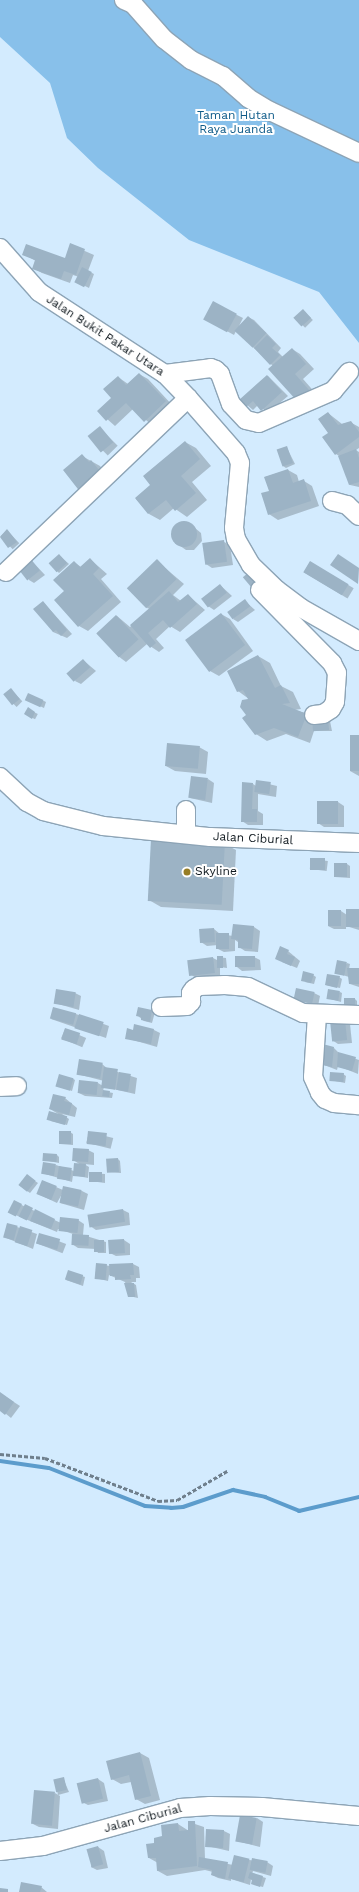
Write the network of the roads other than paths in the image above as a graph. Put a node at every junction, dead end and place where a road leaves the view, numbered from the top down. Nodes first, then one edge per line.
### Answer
1 (124, 0) edge
2 (359, 153) edge
3 (0, 248) edge
4 (350, 372) dead end
5 (165, 374) junction
6 (188, 398) junction
7 (332, 501) dead end
8 (359, 516) edge
9 (6, 572) dead end
10 (272, 586) junction
11 (359, 641) edge
12 (314, 715) dead end
13 (0, 777) edge
14 (186, 810) dead end
15 (186, 834) junction
16 (357, 849) edge
17 (161, 1006) dead end
18 (317, 1015) junction
19 (359, 1015) edge
20 (359, 1105) edge
21 (359, 1816) edge
22 (0, 1852) edge

1 - 2 street
3 - 5 street, Jalan Bukit Pakar Utara
4 - 5 street
5 - 6 street, Jalan Bukit Pakar Utara
6 - 9 street
6 - 10 street, Jalan Bukit Pakar Utara
7 - 8 street
10 - 11 street, Jalan Bukit Pakar Utara
10 - 12 street
13 - 15 street, Jalan Ciburial
14 - 15 street
15 - 16 street, Jalan Ciburial
17 - 18 street
18 - 19 street
18 - 20 street
21 - 22 street, Jalan Ciburial

